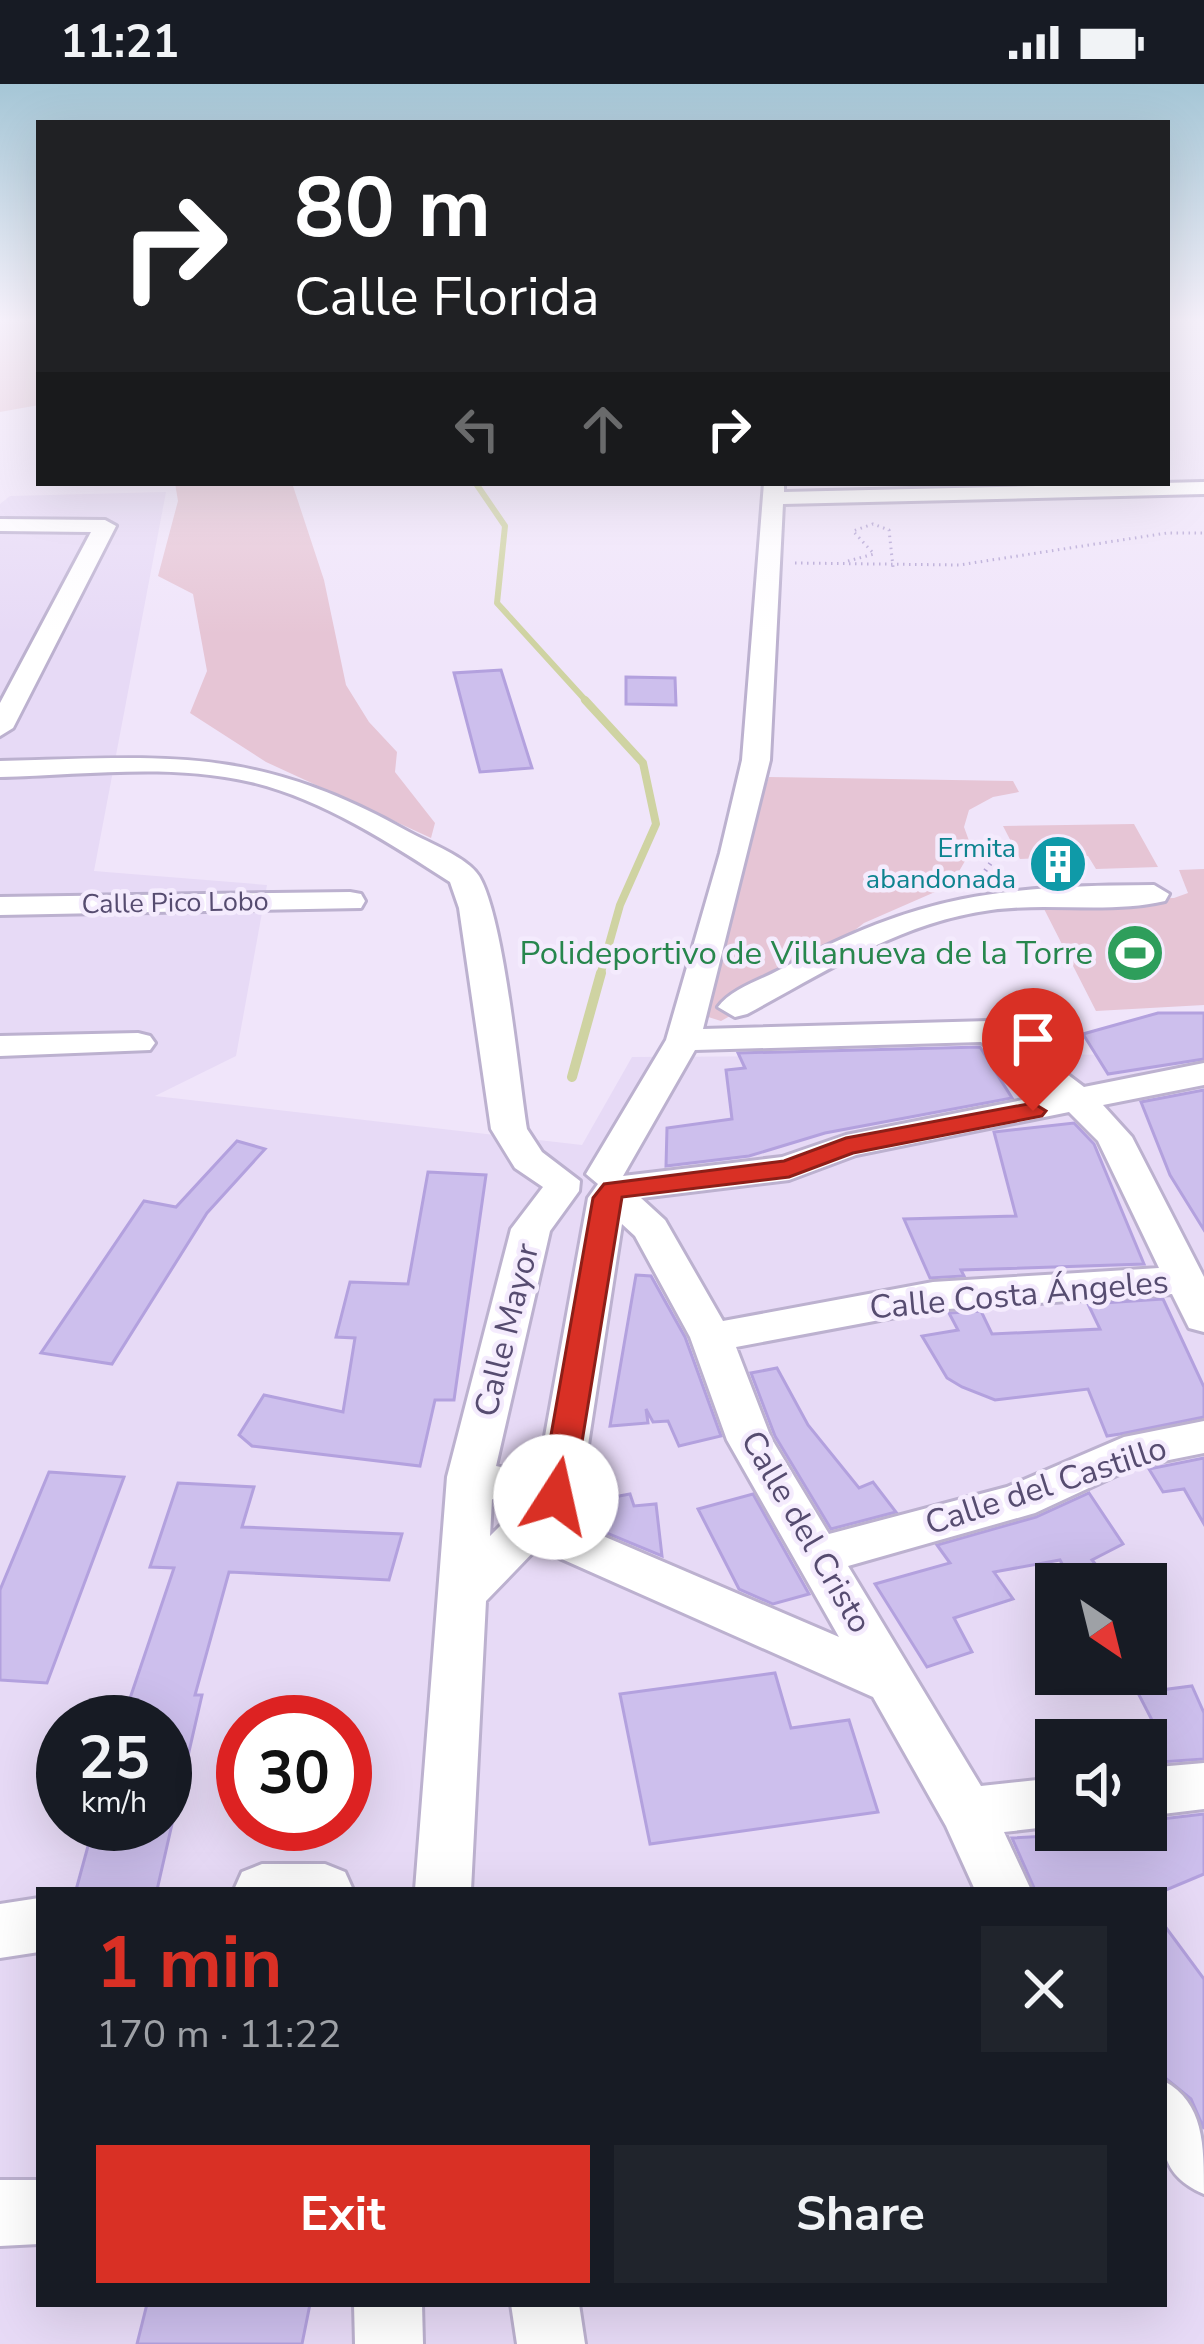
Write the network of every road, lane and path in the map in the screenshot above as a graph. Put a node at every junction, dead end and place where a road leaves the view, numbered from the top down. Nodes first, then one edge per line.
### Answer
1 (1204, 488) edge
2 (774, 490) edge
3 (0, 525) edge
4 (1204, 533) edge
5 (767, 563) junction
6 (823, 564) junction
7 (893, 567) junction
8 (0, 728) edge
9 (0, 769) edge
10 (1154, 894) dead end
11 (350, 901) dead end
12 (0, 906) edge
13 (686, 1025) junction
14 (138, 1043) dead end
15 (0, 1046) edge
16 (1204, 1074) edge
17 (1080, 1102) junction
18 (561, 1186) junction
19 (609, 1189) junction
20 (1185, 1280) junction
21 (1204, 1318) edge
22 (711, 1336) junction
23 (1204, 1437) edge
24 (470, 1477) junction
25 (548, 1506) junction
26 (820, 1555) junction
27 (466, 1591) junction
28 (893, 1683) junction
29 (1204, 1786) edge
30 (1167, 1790) edge
31 (1035, 1804) edge
32 (967, 1811) junction
33 (443, 1887) edge
34 (1003, 1887) edge
35 (36, 1925) edge
36 (0, 1931) edge
37 (1167, 2116) edge
38 (1204, 2162) edge
39 (36, 2212) edge
40 (0, 2213) edge
41 (388, 2307) edge
42 (545, 2307) edge
43 (389, 2344) edge
44 (551, 2344) edge

1 - 2 street
2 - 5 street
3 - 8 street
4 - 7 path
5 - 6 path
5 - 13 street
6 - 7 path
6 - 7 path
9 - 18 street
10 - 13 street
11 - 12 street, Calle Pico Lobo
13 - 17 street
13 - 19 street
14 - 15 street
16 - 17 street
17 - 19 street
17 - 20 street
18 - 19 street
18 - 24 street, Calle Mayor
19 - 22 street, Calle del Cristo
19 - 25 street
20 - 21 street
20 - 22 street, Calle Costa Ángeles
22 - 26 street, Calle del Cristo
23 - 26 street, Calle del Castillo
24 - 25 street
24 - 27 street, Calle Mayor
25 - 27 street
25 - 28 street
26 - 28 street, Calle del Cristo
27 - 33 street, Calle Mayor
28 - 32 street, Calle del Cristo
29 - 30 street
31 - 32 street
32 - 34 street, Calle del Cristo
35 - 36 street
37 - 38 street
39 - 40 street
41 - 43 street
42 - 44 street

